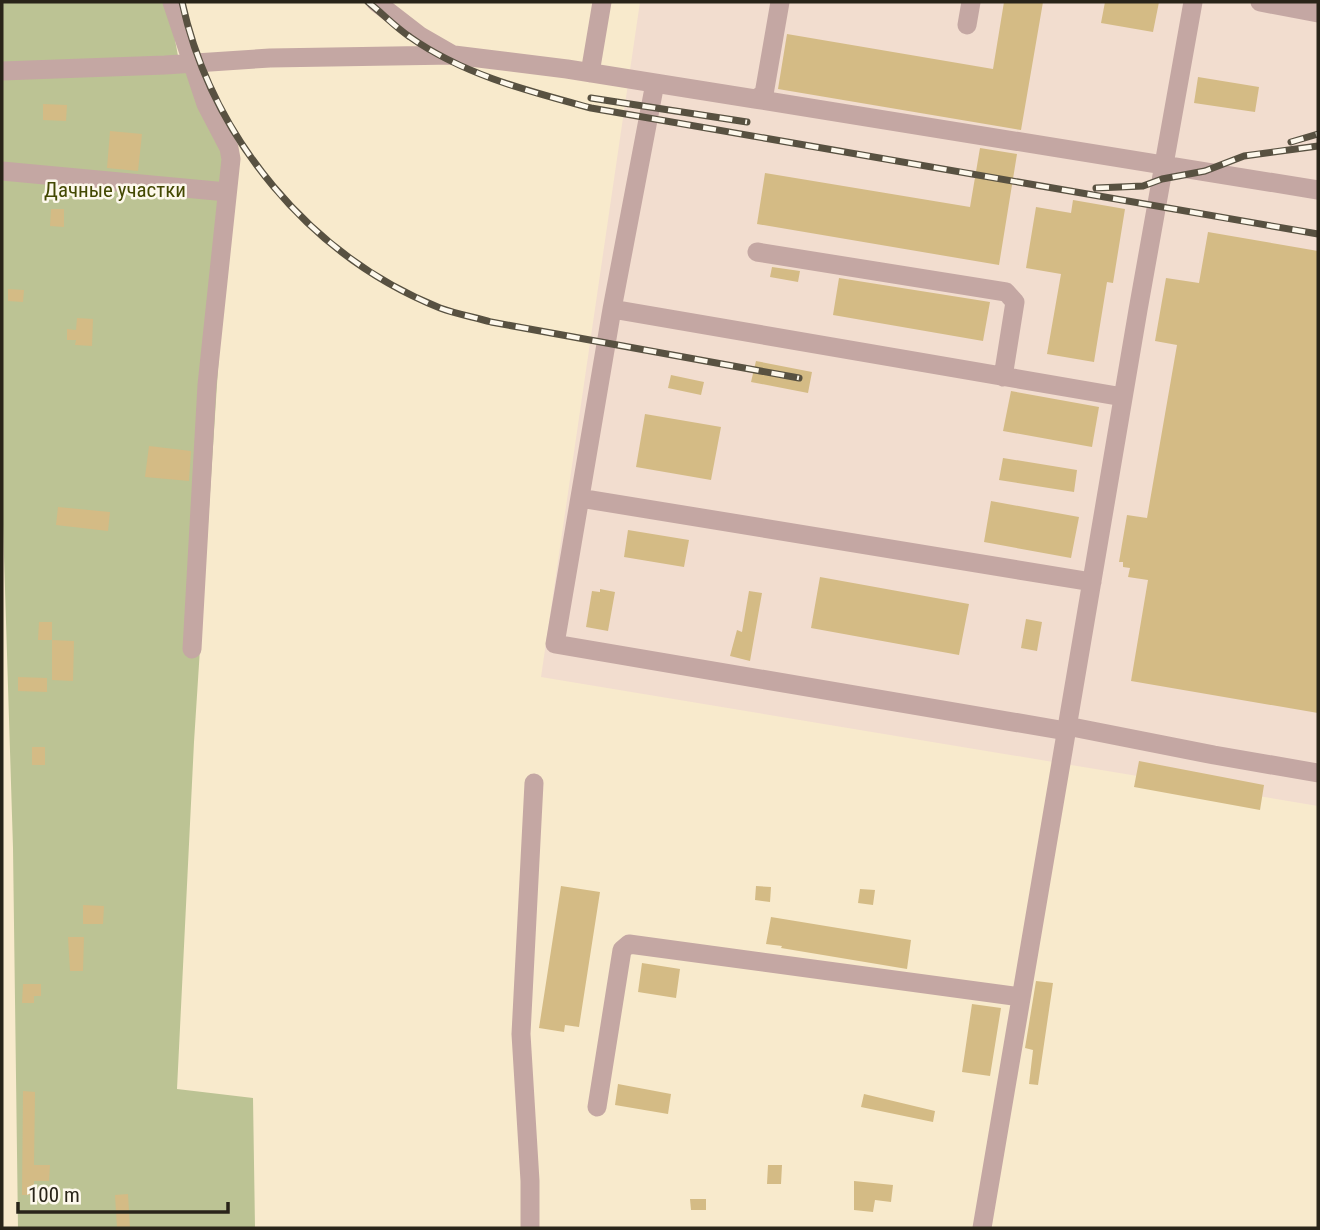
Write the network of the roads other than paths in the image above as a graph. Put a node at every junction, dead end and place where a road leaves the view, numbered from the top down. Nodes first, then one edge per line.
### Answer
1 (172, 2) edge
2 (376, 2) edge
3 (602, 2) edge
4 (780, 2) edge
5 (971, 2) edge
6 (1193, 2) edge
7 (1260, 2) edge
8 (1318, 13) edge
9 (967, 24) dead end
10 (454, 55) junction
11 (191, 63) junction
12 (2, 71) edge
13 (590, 73) junction
14 (655, 83) junction
15 (755, 99) junction
16 (1164, 166) junction
17 (2, 171) edge
18 (1318, 190) edge
19 (227, 192) junction
20 (757, 252) dead end
21 (612, 309) junction
22 (1003, 377) junction
23 (1124, 397) junction
24 (580, 498) junction
25 (1092, 582) junction
26 (192, 649) dead end
27 (1067, 729) junction
28 (1318, 773) edge
29 (534, 783) dead end
30 (1021, 997) junction
31 (597, 1107) dead end
32 (530, 1228) edge
33 (982, 1228) edge

1 - 11 street
2 - 10 street
3 - 13 street
4 - 15 street
5 - 9 street
6 - 16 street
7 - 8 street
10 - 11 street
10 - 13 street
11 - 12 street
11 - 19 street
13 - 14 street
14 - 15 street
14 - 21 street
15 - 16 street
16 - 18 street
16 - 23 street
17 - 19 street
19 - 26 street
20 - 22 street
21 - 22 street
21 - 24 street
22 - 23 street
23 - 25 street
24 - 25 street
24 - 27 street
25 - 27 street
27 - 28 street
27 - 30 street
29 - 32 street
30 - 31 street
30 - 33 street

